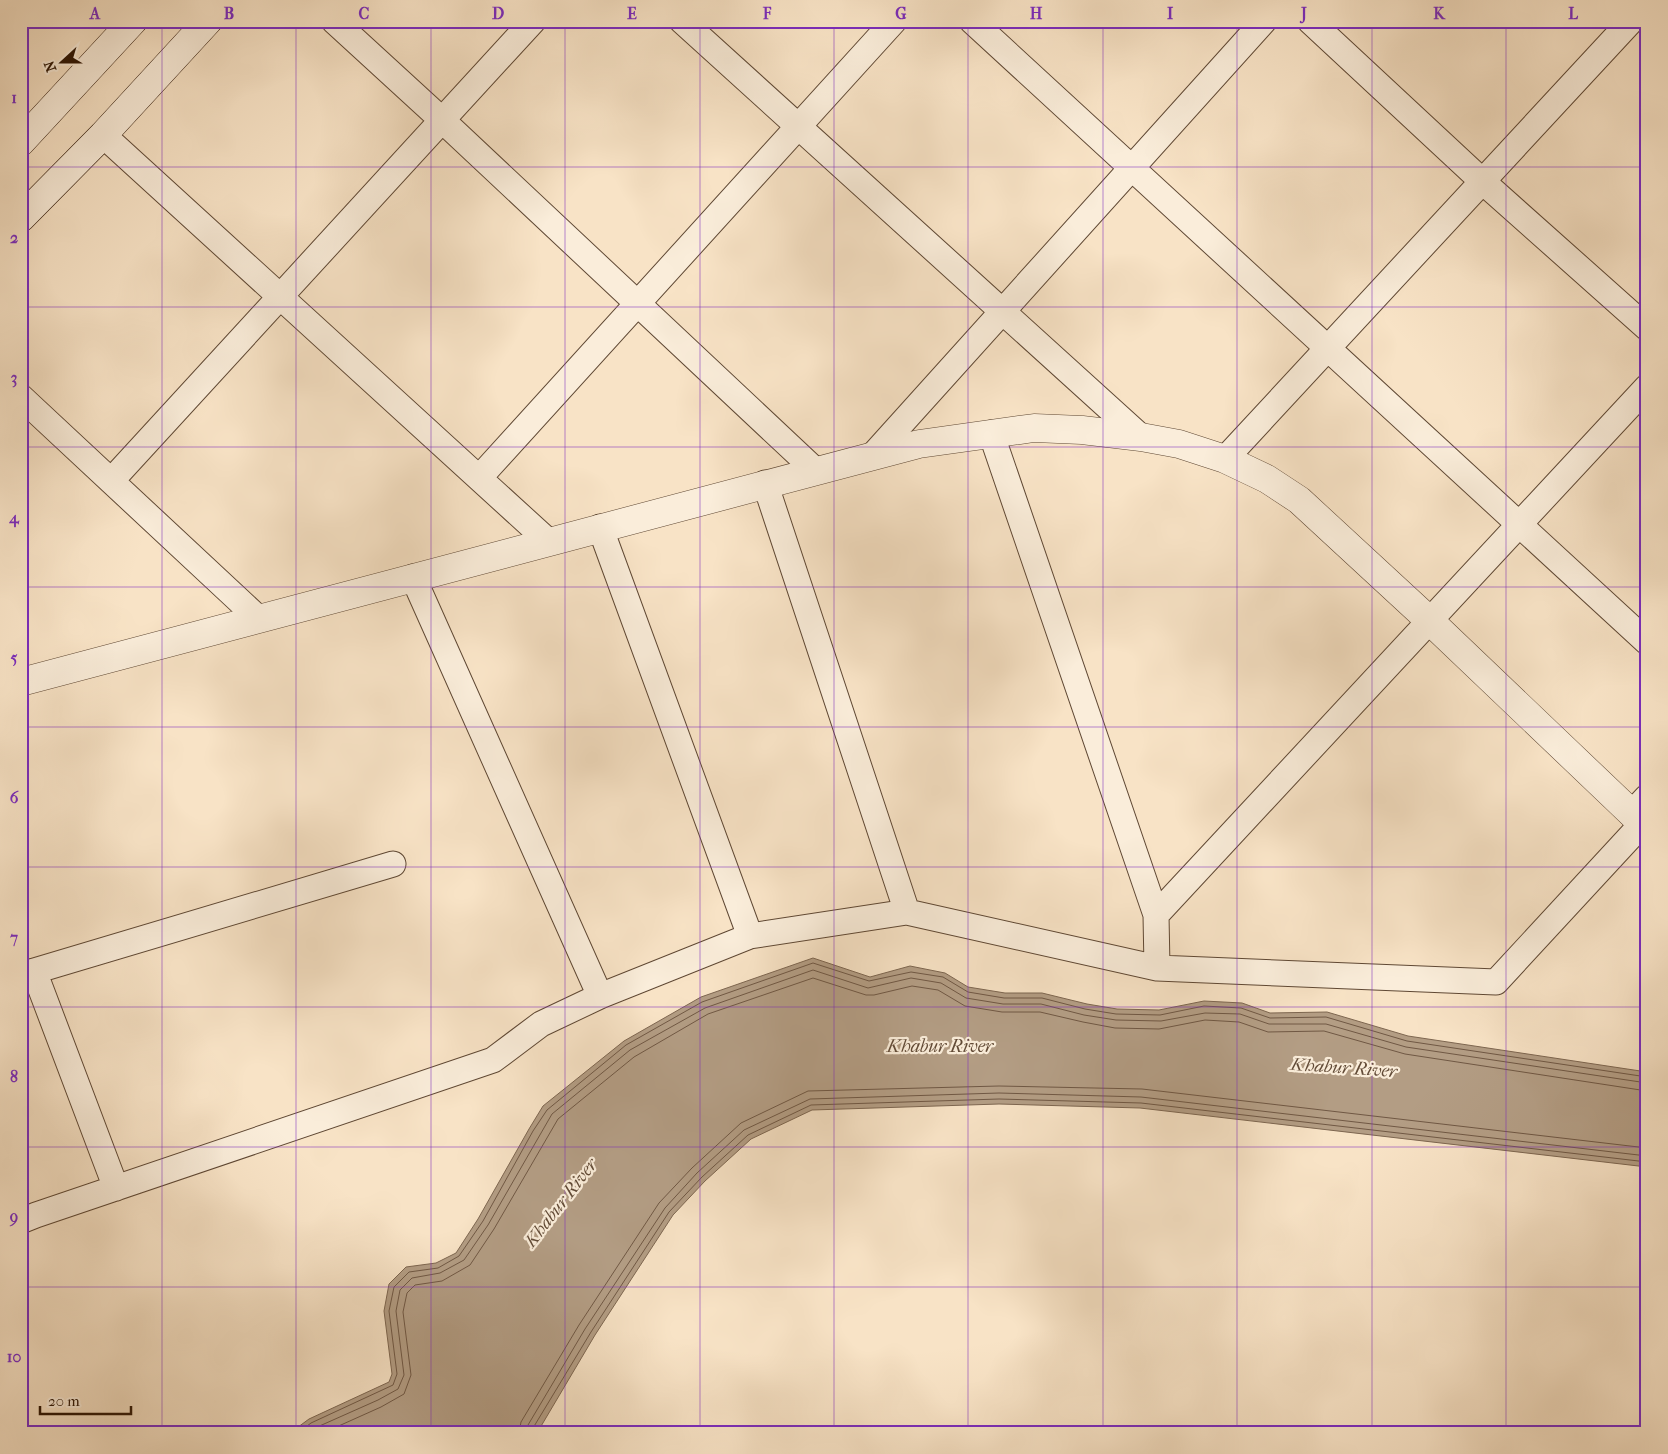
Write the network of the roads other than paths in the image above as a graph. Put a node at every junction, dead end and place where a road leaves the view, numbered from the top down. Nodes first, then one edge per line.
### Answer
1 (133, 21) edge
2 (208, 21) edge
3 (334, 21) edge
4 (532, 21) edge
5 (682, 21) edge
6 (894, 21) edge
7 (972, 21) edge
8 (1264, 21) edge
9 (1310, 21) edge
10 (1631, 21) edge
11 (1643, 21) edge
12 (1647, 24) edge
13 (442, 120) junction
14 (798, 127) junction
15 (103, 135) junction
16 (21, 142) edge
17 (1132, 168) junction
18 (1482, 181) junction
19 (21, 218) edge
20 (280, 297) junction
21 (638, 304) junction
22 (1002, 312) junction
23 (1647, 328) edge
24 (1328, 348) junction
25 (1647, 387) edge
26 (21, 397) edge
27 (991, 433) junction
28 (1141, 437) junction
29 (873, 455) junction
30 (1225, 459) junction
31 (815, 470) junction
32 (479, 478) junction
33 (112, 481) junction
34 (765, 484) junction
35 (1519, 524) junction
36 (600, 527) junction
37 (549, 542) junction
38 (413, 577) junction
39 (259, 618) junction
40 (1430, 621) junction
41 (1647, 642) edge
42 (21, 682) edge
43 (1642, 816) edge
44 (393, 864) dead end
45 (907, 912) junction
46 (1156, 915) junction
47 (750, 936) junction
48 (1157, 968) junction
49 (28, 973) edge
50 (600, 996) junction
51 (116, 1188) junction
52 (21, 1221) edge

1 - 16 street
2 - 15 street
3 - 13 street
4 - 13 street
5 - 14 street
6 - 14 street
7 - 17 street
8 - 17 street
9 - 18 street
10 - 18 street
11 - 12 street
13 - 20 street
13 - 21 street
14 - 21 street
14 - 22 street
15 - 19 street
15 - 20 street
17 - 22 street
17 - 24 street
18 - 23 street
18 - 24 street
20 - 32 street
20 - 33 street
21 - 31 street
21 - 32 street
22 - 28 street
22 - 29 street
24 - 30 street
24 - 35 street
25 - 35 street
26 - 33 street
27 - 28 street
27 - 29 street
27 - 46 street
28 - 30 street
29 - 31 street
30 - 40 street
31 - 34 street
32 - 37 street
33 - 39 street
34 - 36 street
34 - 45 street
35 - 40 street
35 - 41 street
36 - 37 street
36 - 47 street
37 - 38 street
38 - 39 street
38 - 50 street
39 - 42 street
40 - 43 street
40 - 46 street
43 - 48 street
44 - 49 street
45 - 47 street
45 - 48 street
46 - 48 street
47 - 50 street
49 - 51 street
50 - 51 street
51 - 52 street

